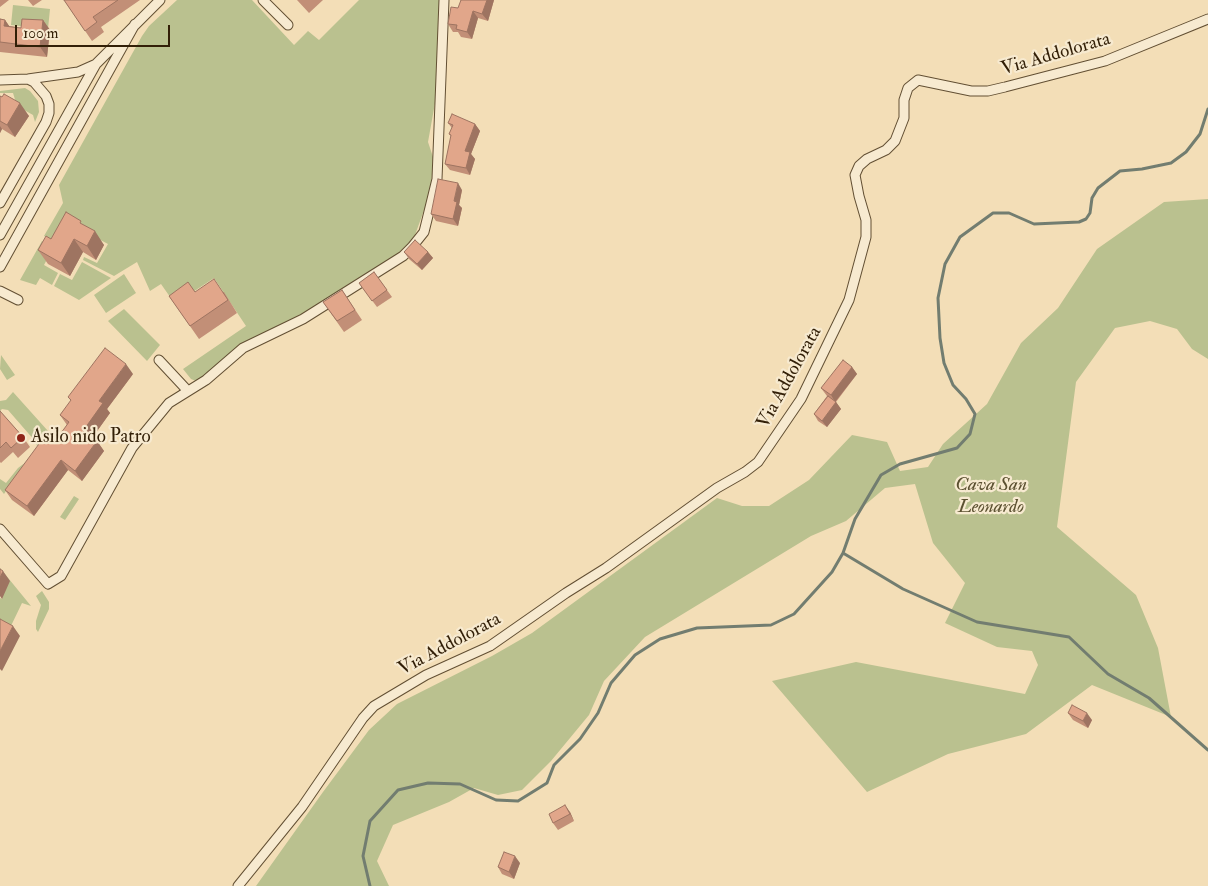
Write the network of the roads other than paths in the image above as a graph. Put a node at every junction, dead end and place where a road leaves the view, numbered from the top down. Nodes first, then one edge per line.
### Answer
1 (160, 0) edge
2 (263, 0) edge
3 (444, 0) edge
4 (1208, 19) edge
5 (135, 24) junction
6 (288, 25) dead end
7 (96, 64) junction
8 (28, 79) junction
9 (0, 80) edge
10 (0, 203) edge
11 (0, 235) edge
12 (0, 267) edge
13 (0, 291) edge
14 (18, 300) dead end
15 (159, 360) dead end
16 (187, 390) junction
17 (0, 528) edge
18 (238, 886) edge

1 - 5 street
2 - 6 street
3 - 16 street
4 - 18 street, Via Addolorata
5 - 7 street
5 - 12 street
7 - 8 street
7 - 11 street
8 - 9 street
8 - 10 street
13 - 14 street
15 - 16 street
16 - 17 street

